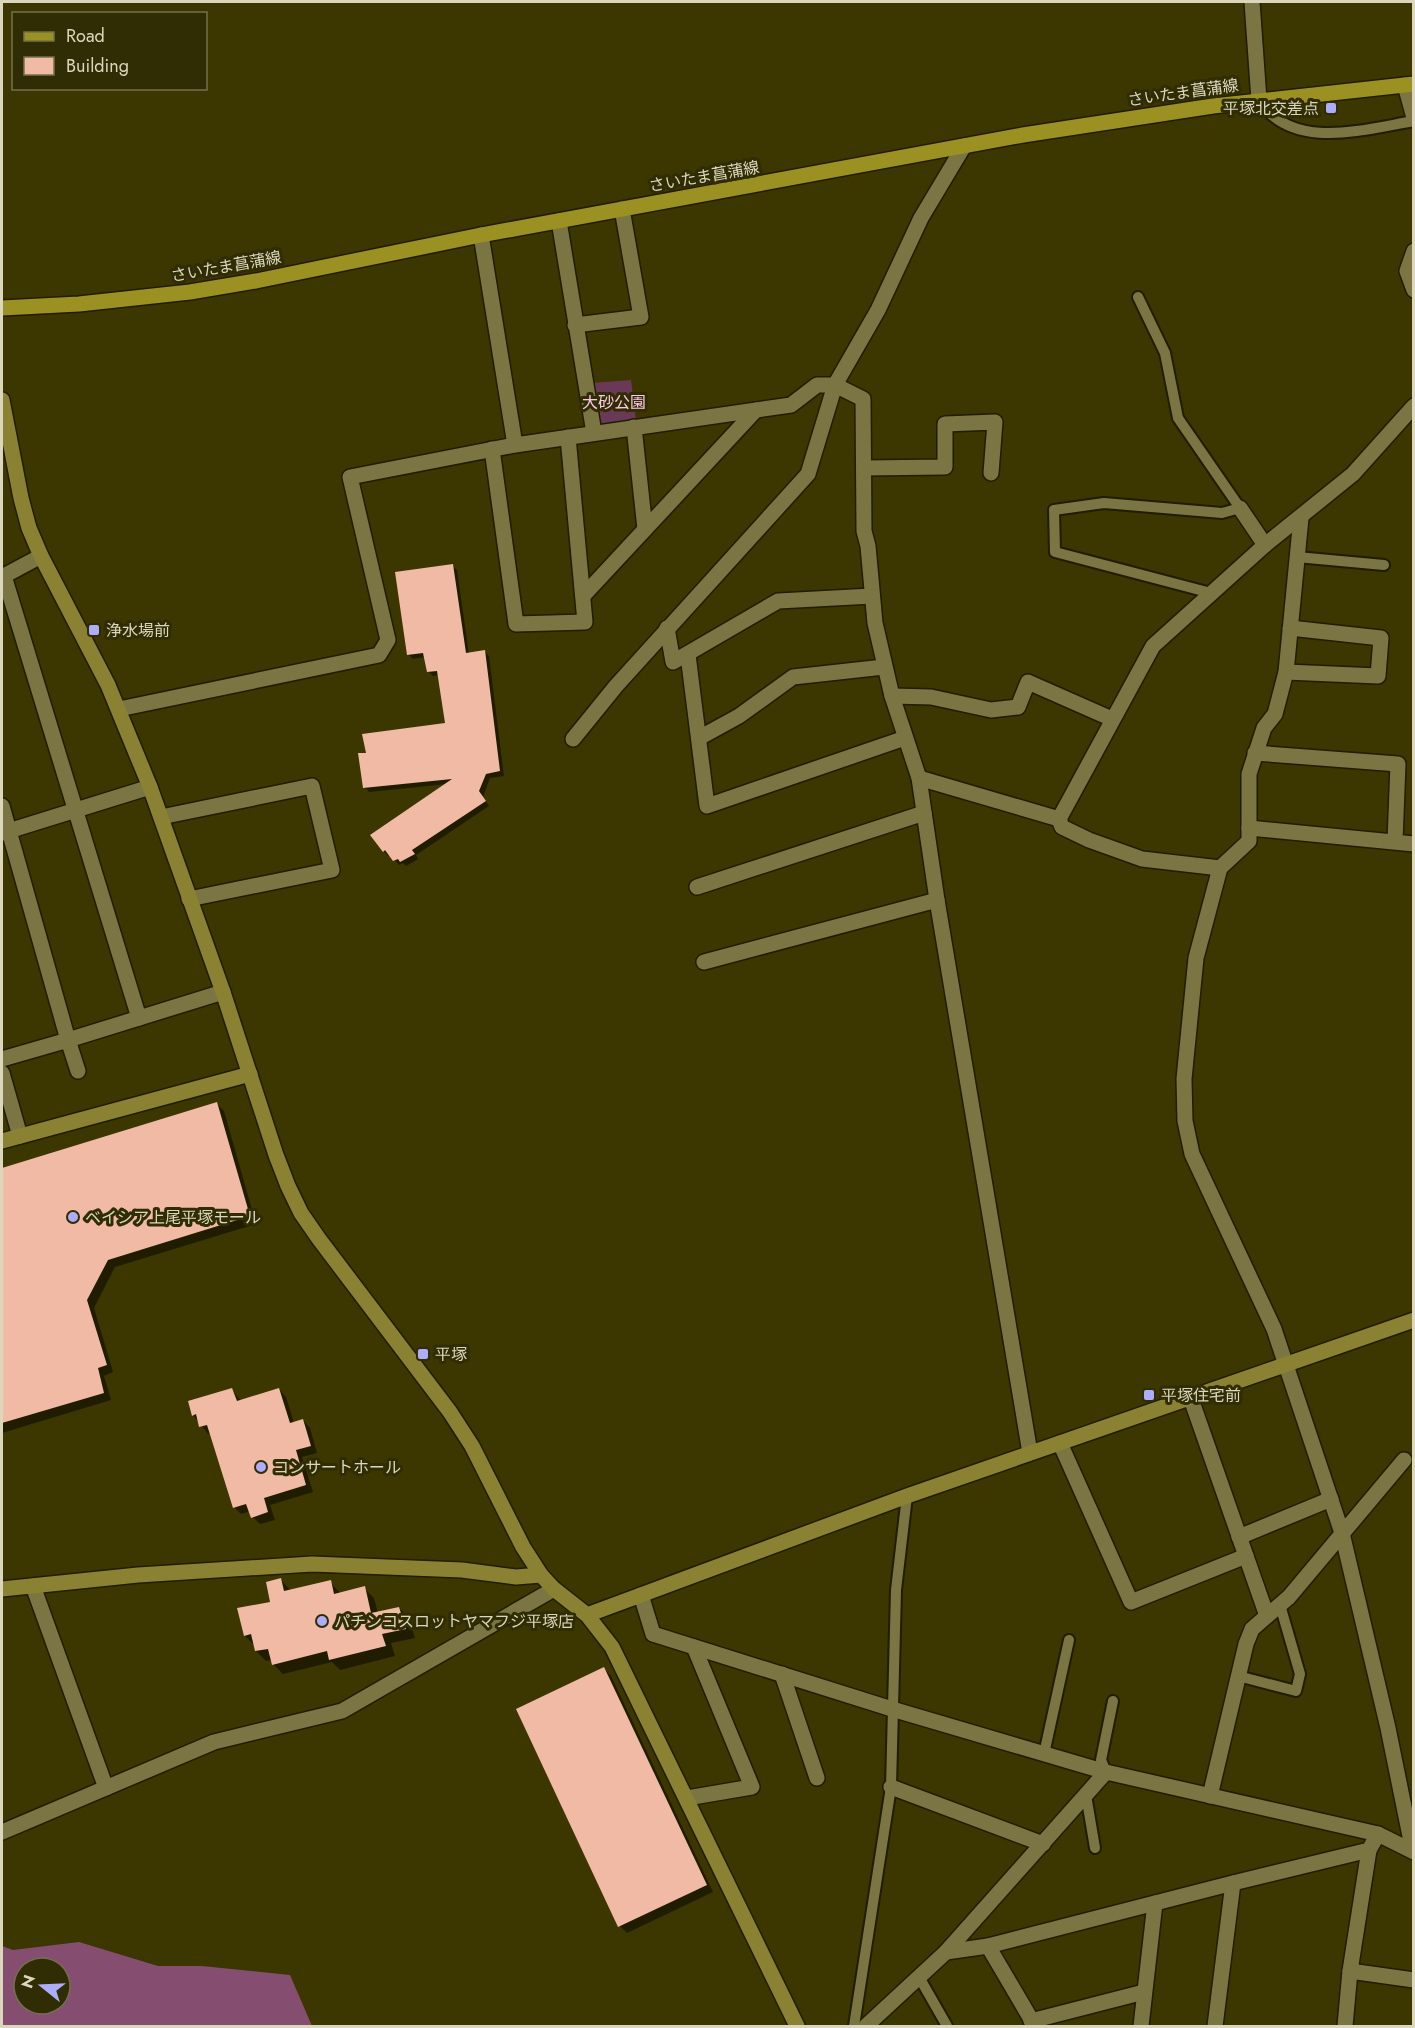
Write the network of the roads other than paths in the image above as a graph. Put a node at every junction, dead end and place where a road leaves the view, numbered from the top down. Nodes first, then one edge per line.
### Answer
1 (1252, 2) edge
2 (1409, 84) edge
3 (1259, 100) junction
4 (1413, 119) edge
5 (964, 146) junction
6 (622, 209) junction
7 (559, 220) junction
8 (481, 235) junction
9 (1413, 251) edge
10 (1413, 290) edge
11 (1138, 297) dead end
12 (2, 308) edge
13 (575, 325) junction
14 (835, 385) junction
15 (2, 400) edge
16 (1413, 406) edge
17 (756, 410) junction
18 (634, 427) junction
19 (594, 433) junction
20 (568, 437) junction
21 (515, 445) junction
22 (492, 449) junction
23 (7, 457) edge
24 (864, 468) junction
25 (991, 473) dead end
26 (1240, 508) junction
27 (1301, 518) junction
28 (645, 529) junction
29 (1265, 544) junction
30 (41, 556) junction
31 (1297, 557) junction
32 (1384, 565) dead end
33 (3, 577) edge
34 (1211, 593) junction
35 (583, 596) junction
36 (872, 596) junction
37 (667, 628) junction
38 (1290, 628) junction
39 (688, 655) junction
40 (884, 667) junction
41 (1286, 672) junction
42 (892, 696) junction
43 (119, 710) junction
44 (1113, 719) junction
45 (699, 738) junction
46 (905, 738) junction
47 (573, 739) dead end
48 (1255, 753) junction
49 (919, 778) junction
50 (150, 787) junction
51 (2, 806) edge
52 (75, 810) junction
53 (924, 813) junction
54 (161, 817) junction
55 (1059, 819) junction
56 (1249, 828) junction
57 (5, 831) edge
58 (1395, 841) junction
59 (1413, 844) edge
60 (1220, 868) junction
61 (697, 887) dead end
62 (189, 899) junction
63 (937, 900) junction
64 (704, 962) dead end
65 (223, 992) junction
66 (140, 1018) junction
67 (68, 1040) junction
68 (2, 1059) edge
69 (78, 1071) dead end
70 (2, 1073) edge
71 (250, 1074) junction
72 (20, 1136) junction
73 (2, 1141) edge
74 (1413, 1320) edge
75 (1284, 1364) junction
76 (1190, 1396) junction
77 (1060, 1443) junction
78 (1030, 1453) junction
79 (1404, 1460) dead end
80 (907, 1496) junction
81 (1331, 1499) junction
82 (1342, 1533) junction
83 (1239, 1537) junction
84 (1246, 1556) junction
85 (542, 1575) junction
86 (33, 1586) junction
87 (2, 1588) edge
88 (554, 1589) junction
89 (641, 1595) junction
90 (1280, 1605) junction
91 (587, 1616) junction
92 (1267, 1616) junction
93 (1069, 1640) dead end
94 (694, 1647) junction
95 (782, 1674) junction
96 (1238, 1676) junction
97 (1113, 1701) dead end
98 (892, 1709) junction
99 (1044, 1754) junction
100 (1106, 1772) junction
101 (817, 1778) dead end
102 (891, 1787) junction
103 (106, 1788) junction
104 (1086, 1795) junction
105 (1210, 1796) junction
106 (687, 1798) junction
107 (2, 1832) edge
108 (1378, 1834) junction
109 (1043, 1844) junction
110 (1095, 1848) dead end
111 (1369, 1850) junction
112 (1413, 1852) edge
113 (1233, 1883) junction
114 (1155, 1903) junction
115 (988, 1947) junction
116 (946, 1952) junction
117 (1350, 1971) junction
118 (919, 1977) junction
119 (1413, 1980) edge
120 (1144, 1992) junction
121 (1033, 2024) edge
122 (795, 2026) edge
123 (854, 2026) edge
124 (866, 2026) edge
125 (947, 2026) edge
126 (1140, 2026) edge
127 (1215, 2026) edge
128 (1345, 2026) edge

1 - 3 street
2 - 3 main road, さいたま菖蒲線
2 - 4 street
3 - 4 lane
3 - 5 main road, さいたま菖蒲線
5 - 6 main road, さいたま菖蒲線
5 - 14 street
6 - 7 main road, さいたま菖蒲線
6 - 13 street
7 - 8 main road, さいたま菖蒲線
7 - 13 street
8 - 12 main road, さいたま菖蒲線
8 - 21 street
9 - 10 street
11 - 26 lane
13 - 19 street
14 - 17 street
14 - 24 street
14 - 37 street
15 - 23 street
16 - 27 street
17 - 18 street
17 - 28 street
18 - 19 street
18 - 28 street
19 - 20 street
20 - 21 street
20 - 35 street
21 - 22 street
22 - 35 street
22 - 43 street
23 - 30 street
24 - 25 street
24 - 36 street
26 - 29 street
26 - 34 lane
27 - 29 street
27 - 31 street
28 - 35 street
29 - 34 street
30 - 33 street
30 - 43 street
31 - 32 lane
31 - 38 street
33 - 52 street
34 - 44 street
36 - 39 street
36 - 40 street
37 - 39 street
37 - 47 street
38 - 41 street
38 - 41 street
39 - 45 street
40 - 42 street
40 - 45 street
41 - 48 street
42 - 44 street
42 - 46 street
43 - 50 street
44 - 55 street
45 - 46 street
46 - 49 street
48 - 56 street
48 - 58 street
49 - 53 street
49 - 55 street
50 - 52 street
50 - 54 street
51 - 57 street
52 - 57 street
52 - 66 street
53 - 61 street
53 - 63 street
54 - 62 street
54 - 62 street
55 - 60 street
56 - 58 street
56 - 60 street
57 - 67 street
58 - 59 street
60 - 75 street
62 - 65 street
63 - 64 street
63 - 78 street
65 - 66 street
65 - 71 street
66 - 67 street
67 - 68 street
67 - 69 street
70 - 72 street
71 - 72 street
71 - 85 street
72 - 73 street
74 - 75 street
75 - 76 street
75 - 81 street
76 - 77 street
76 - 83 street
77 - 78 street
77 - 84 street
78 - 80 street
79 - 82 street
80 - 89 street
80 - 98 lane
81 - 82 street
81 - 83 street
82 - 90 street
82 - 112 street
83 - 84 street
84 - 92 street
85 - 86 street
85 - 88 street
86 - 87 street
86 - 103 street
88 - 91 street
88 - 103 street
89 - 91 street
89 - 94 street
90 - 92 street
90 - 96 lane
91 - 106 street
92 - 96 street
93 - 99 lane
94 - 95 street
94 - 106 street
95 - 98 street
95 - 101 street
96 - 105 street
97 - 100 lane
98 - 99 street
98 - 102 lane
99 - 100 street
100 - 104 street
100 - 105 street
102 - 109 street
102 - 123 lane
103 - 107 street
104 - 109 street
104 - 110 lane
105 - 108 street
106 - 122 street
108 - 111 street
108 - 112 street
109 - 116 street
111 - 113 street
111 - 117 street
113 - 114 street
113 - 127 street
114 - 115 street
114 - 120 street
115 - 116 street
115 - 121 street
116 - 118 street
117 - 119 street
117 - 128 street
118 - 124 street
118 - 125 lane
120 - 121 street
120 - 126 street

